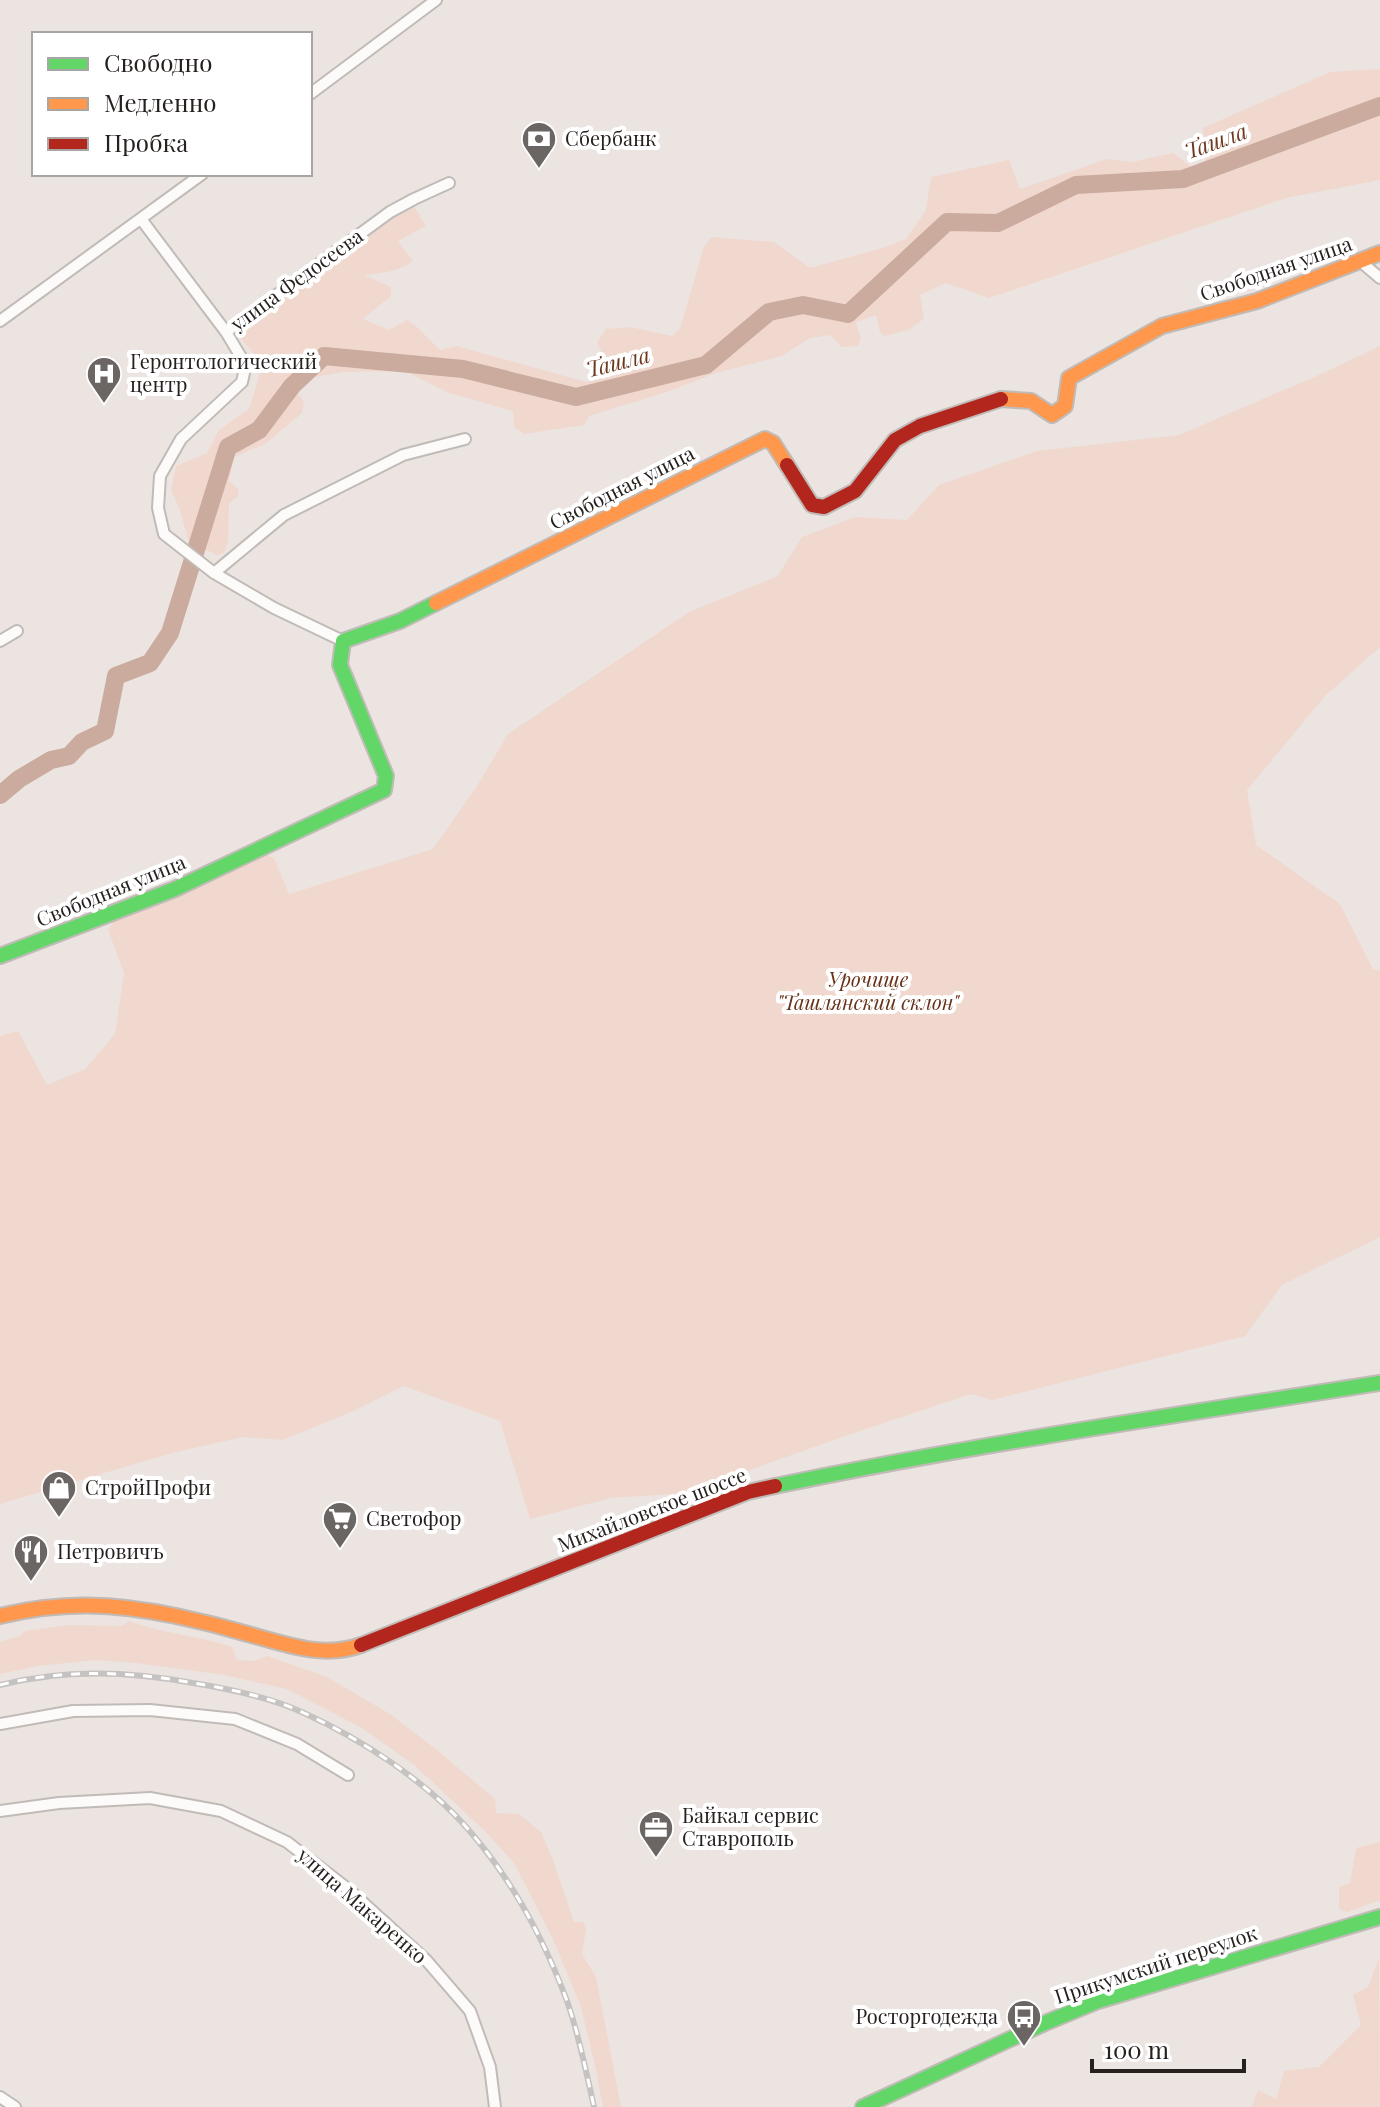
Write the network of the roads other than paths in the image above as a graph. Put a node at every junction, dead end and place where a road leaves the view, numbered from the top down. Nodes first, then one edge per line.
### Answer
1 (436, 0) edge
2 (312, 93) edge
3 (199, 176) edge
4 (449, 183) dead end
5 (141, 219) junction
6 (1380, 253) edge
7 (1360, 261) junction
8 (1380, 278) edge
9 (0, 321) edge
10 (226, 332) junction
11 (465, 439) dead end
12 (214, 573) junction
13 (17, 631) dead end
14 (0, 641) edge
15 (343, 641) junction
16 (0, 956) edge
17 (1380, 1383) edge
18 (0, 1616) edge
19 (0, 1724) edge
20 (348, 1775) dead end
21 (0, 1811) edge
22 (1380, 1917) edge
23 (0, 2097) edge
24 (15, 2107) edge
25 (495, 2107) edge
26 (863, 2107) edge

1 - 2 street
3 - 5 street
4 - 10 street, улица Федосеева
5 - 9 street
5 - 10 street, улица Федосеева
6 - 7 main road, Свободная улица
7 - 8 street
7 - 15 main road, Свободная улица
10 - 12 street
11 - 12 street
12 - 15 street
13 - 14 street
15 - 16 main road, Свободная улица
17 - 18 main road, Михайловское шоссе
19 - 20 street
21 - 25 street, улица Макаренко
22 - 26 main road, Прикумский переулок
23 - 24 street

